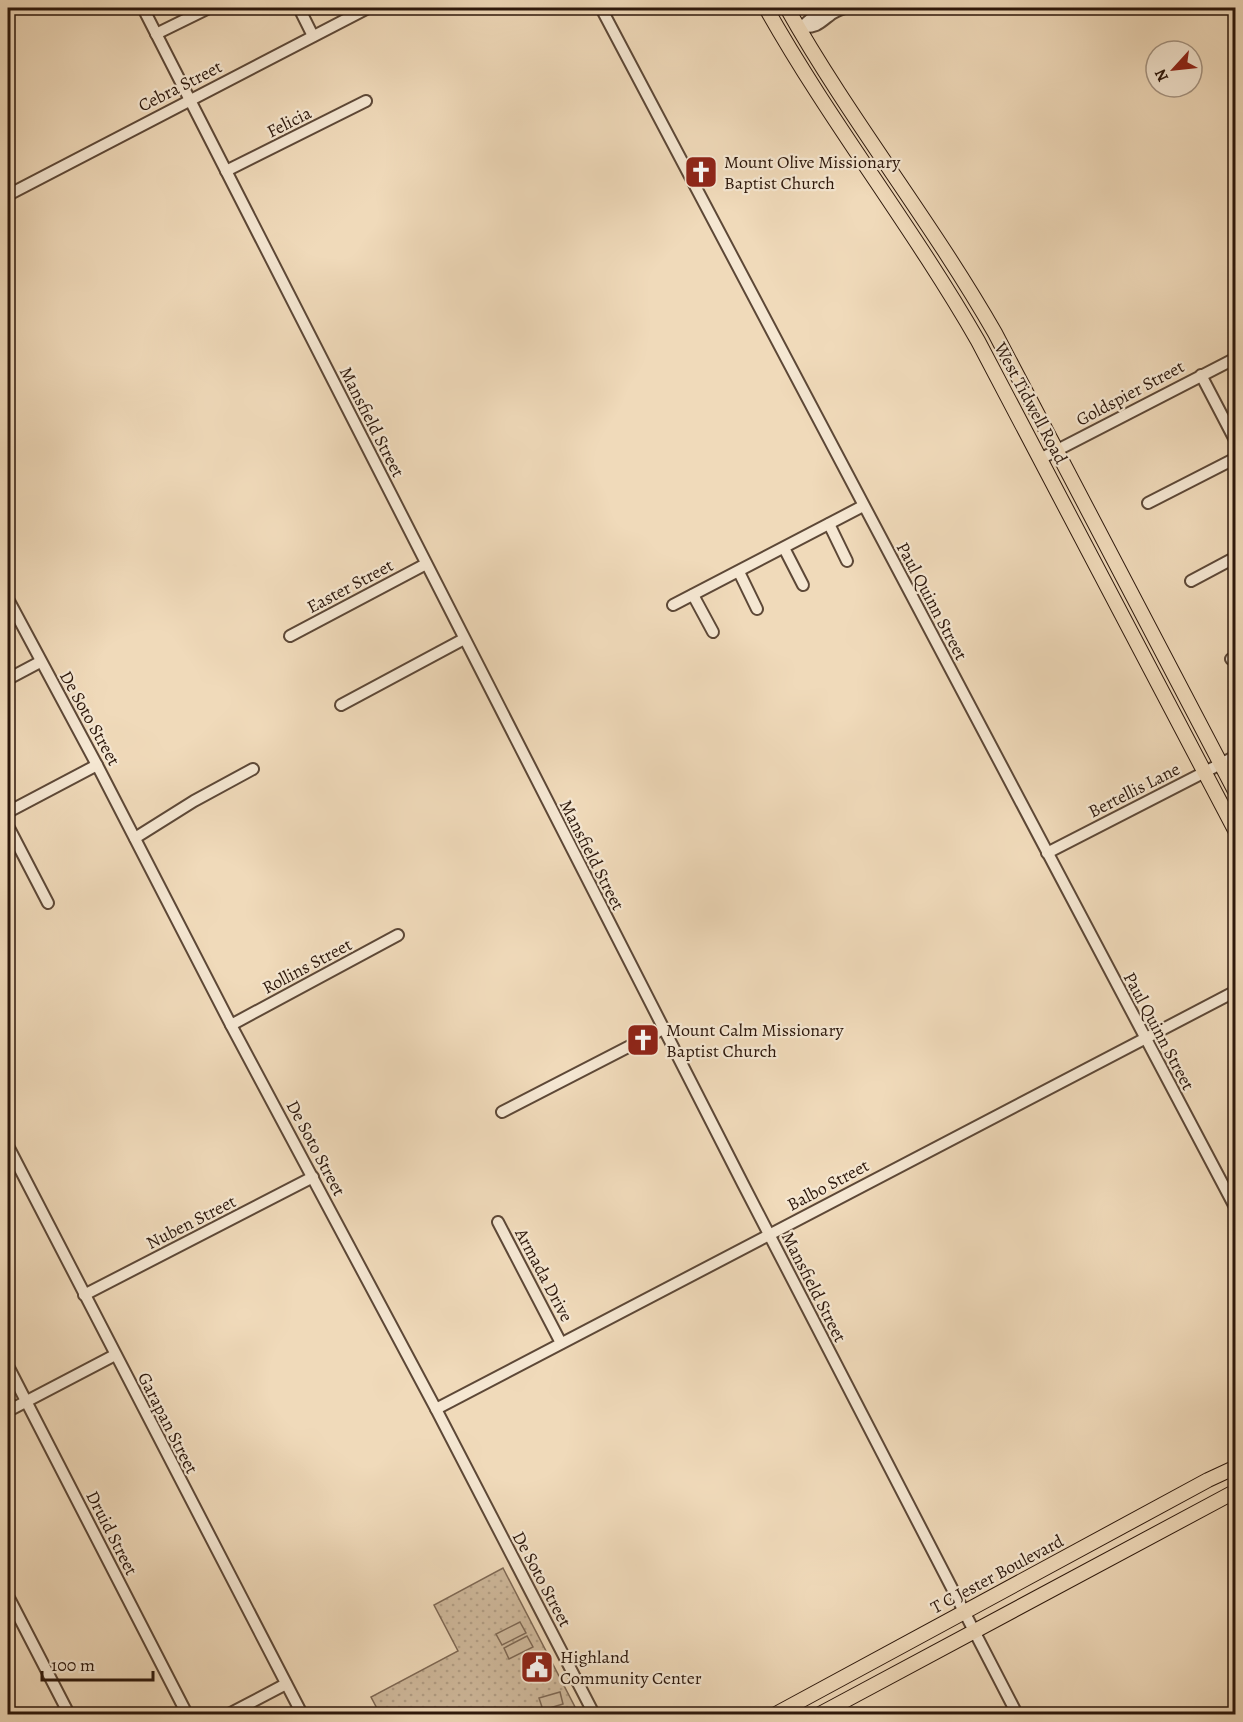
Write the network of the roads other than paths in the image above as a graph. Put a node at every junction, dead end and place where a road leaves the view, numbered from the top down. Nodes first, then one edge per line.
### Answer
1 (143, 8) edge
2 (208, 8) edge
3 (299, 8) edge
4 (368, 8) edge
5 (601, 8) edge
6 (766, 8) edge
7 (787, 8) edge
8 (844, 8) edge
9 (828, 11) edge
10 (801, 28) junction
11 (156, 34) junction
12 (313, 36) junction
13 (189, 99) junction
14 (366, 101) dead end
15 (226, 171) junction
16 (8, 195) edge
17 (922, 217) junction
18 (907, 227) junction
19 (995, 333) junction
20 (978, 341) junction
21 (1236, 358) edge
22 (1201, 375) junction
23 (1236, 442) edge
24 (1056, 451) junction
25 (1236, 458) edge
26 (1040, 459) junction
27 (1148, 503) dead end
28 (863, 506) junction
29 (829, 524) junction
30 (783, 548) junction
31 (1236, 557) edge
32 (848, 561) dead end
33 (426, 564) junction
34 (739, 572) junction
35 (1191, 581) dead end
36 (803, 585) dead end
37 (693, 595) junction
38 (8, 599) edge
39 (673, 605) dead end
40 (1137, 606) junction
41 (757, 609) dead end
42 (1122, 615) junction
43 (712, 632) dead end
44 (290, 636) dead end
45 (464, 639) junction
46 (40, 662) junction
47 (8, 679) edge
48 (341, 705) dead end
49 (1236, 756) edge
50 (1220, 764) junction
51 (98, 765) junction
52 (253, 770) dead end
53 (1204, 772) junction
54 (1236, 793) edge
55 (8, 812) edge
56 (8, 826) edge
57 (1236, 832) edge
58 (135, 838) junction
59 (1047, 853) junction
60 (48, 903) dead end
61 (398, 935) dead end
62 (1236, 991) edge
63 (231, 1025) junction
64 (663, 1029) junction
65 (1144, 1038) junction
66 (502, 1112) dead end
67 (8, 1146) edge
68 (313, 1177) junction
69 (1236, 1209) edge
70 (498, 1222) dead end
71 (769, 1235) junction
72 (84, 1295) junction
73 (561, 1343) junction
74 (115, 1355) junction
75 (8, 1366) edge
76 (26, 1401) junction
77 (436, 1409) junction
78 (8, 1411) edge
79 (1236, 1467) edge
80 (1208, 1480) junction
81 (1236, 1491) edge
82 (1217, 1500) junction
83 (1084, 1548) junction
84 (1095, 1566) junction
85 (8, 1596) edge
86 (963, 1613) junction
87 (973, 1632) junction
88 (855, 1672) junction
89 (286, 1684) junction
90 (865, 1690) junction
91 (69, 1714) edge
92 (188, 1714) edge
93 (229, 1714) edge
94 (302, 1714) edge
95 (594, 1714) edge
96 (776, 1714) edge
97 (820, 1714) edge
98 (1017, 1714) edge

1 - 11 street, Mansfield Street
2 - 11 street
3 - 12 street
4 - 12 street, Cebra Street
5 - 28 street, Paul Quinn Street
6 - 18 main road, West Tidwell Road
7 - 10 main road, West Tidwell Road
8 - 9 street
9 - 10 street
10 - 17 main road, West Tidwell Road
11 - 13 street, Mansfield Street
12 - 13 street, Cebra Street
13 - 15 street, Mansfield Street
13 - 16 street, Cebra Street
14 - 15 street, Felicia
15 - 33 street, Mansfield Street
17 - 18 main road
17 - 19 main road, West Tidwell Road
18 - 20 main road, West Tidwell Road
19 - 20 main road
19 - 24 main road, West Tidwell Road
20 - 26 main road, West Tidwell Road
21 - 22 street, Goldspier Street
22 - 23 street
22 - 24 street, Goldspier Street
24 - 26 street, Goldspier Street
24 - 40 main road, West Tidwell Road
25 - 27 street
26 - 42 main road, West Tidwell Road
28 - 29 street
28 - 59 street, Paul Quinn Street
29 - 30 street
29 - 32 street
30 - 34 street
30 - 36 street
31 - 35 street
33 - 44 street, Easter Street
33 - 45 street, Mansfield Street
34 - 37 street
34 - 41 street
37 - 39 street
37 - 43 street
38 - 46 street, De Soto Street
40 - 42 main road
40 - 50 main road, West Tidwell Road
42 - 53 main road, West Tidwell Road
45 - 48 street
45 - 64 street, Mansfield Street
46 - 47 street
46 - 51 street, De Soto Street
49 - 50 street, Bertellis Lane
50 - 53 street, Bertellis Lane
50 - 54 main road, West Tidwell Road
51 - 55 street
51 - 58 street, De Soto Street
52 - 58 street
53 - 57 main road, West Tidwell Road
53 - 59 street, Bertellis Lane
56 - 60 street
58 - 63 street, De Soto Street
59 - 65 street, Paul Quinn Street
61 - 63 street, Rollins Street
62 - 65 street, Balbo Street
63 - 68 street, De Soto Street
64 - 66 street
64 - 71 street, Mansfield Street
65 - 69 street, Paul Quinn Street
65 - 71 street, Balbo Street
67 - 72 street, Garapan Street
68 - 72 street, Nuben Street
68 - 77 street, De Soto Street
70 - 73 street, Armada Drive
71 - 73 street, Balbo Street
71 - 86 street, Mansfield Street
72 - 74 street, Garapan Street
73 - 77 street, Balbo Street
74 - 76 street
74 - 89 street, Garapan Street
75 - 76 street, Druid Street
76 - 78 street
76 - 92 street, Druid Street
77 - 95 street, De Soto Street
79 - 80 main road, T C Jester Boulevard
80 - 82 main road
80 - 83 main road, T C Jester Boulevard
81 - 82 main road
82 - 84 main road
83 - 84 main road
83 - 86 main road, T C Jester Boulevard
84 - 87 main road
85 - 91 street
86 - 87 street, Mansfield Street
86 - 88 main road, T C Jester Boulevard
87 - 90 main road
87 - 98 street, Mansfield Street
88 - 90 main road
88 - 96 main road, T C Jester Boulevard
89 - 93 street
89 - 94 street, Garapan Street
90 - 97 main road

